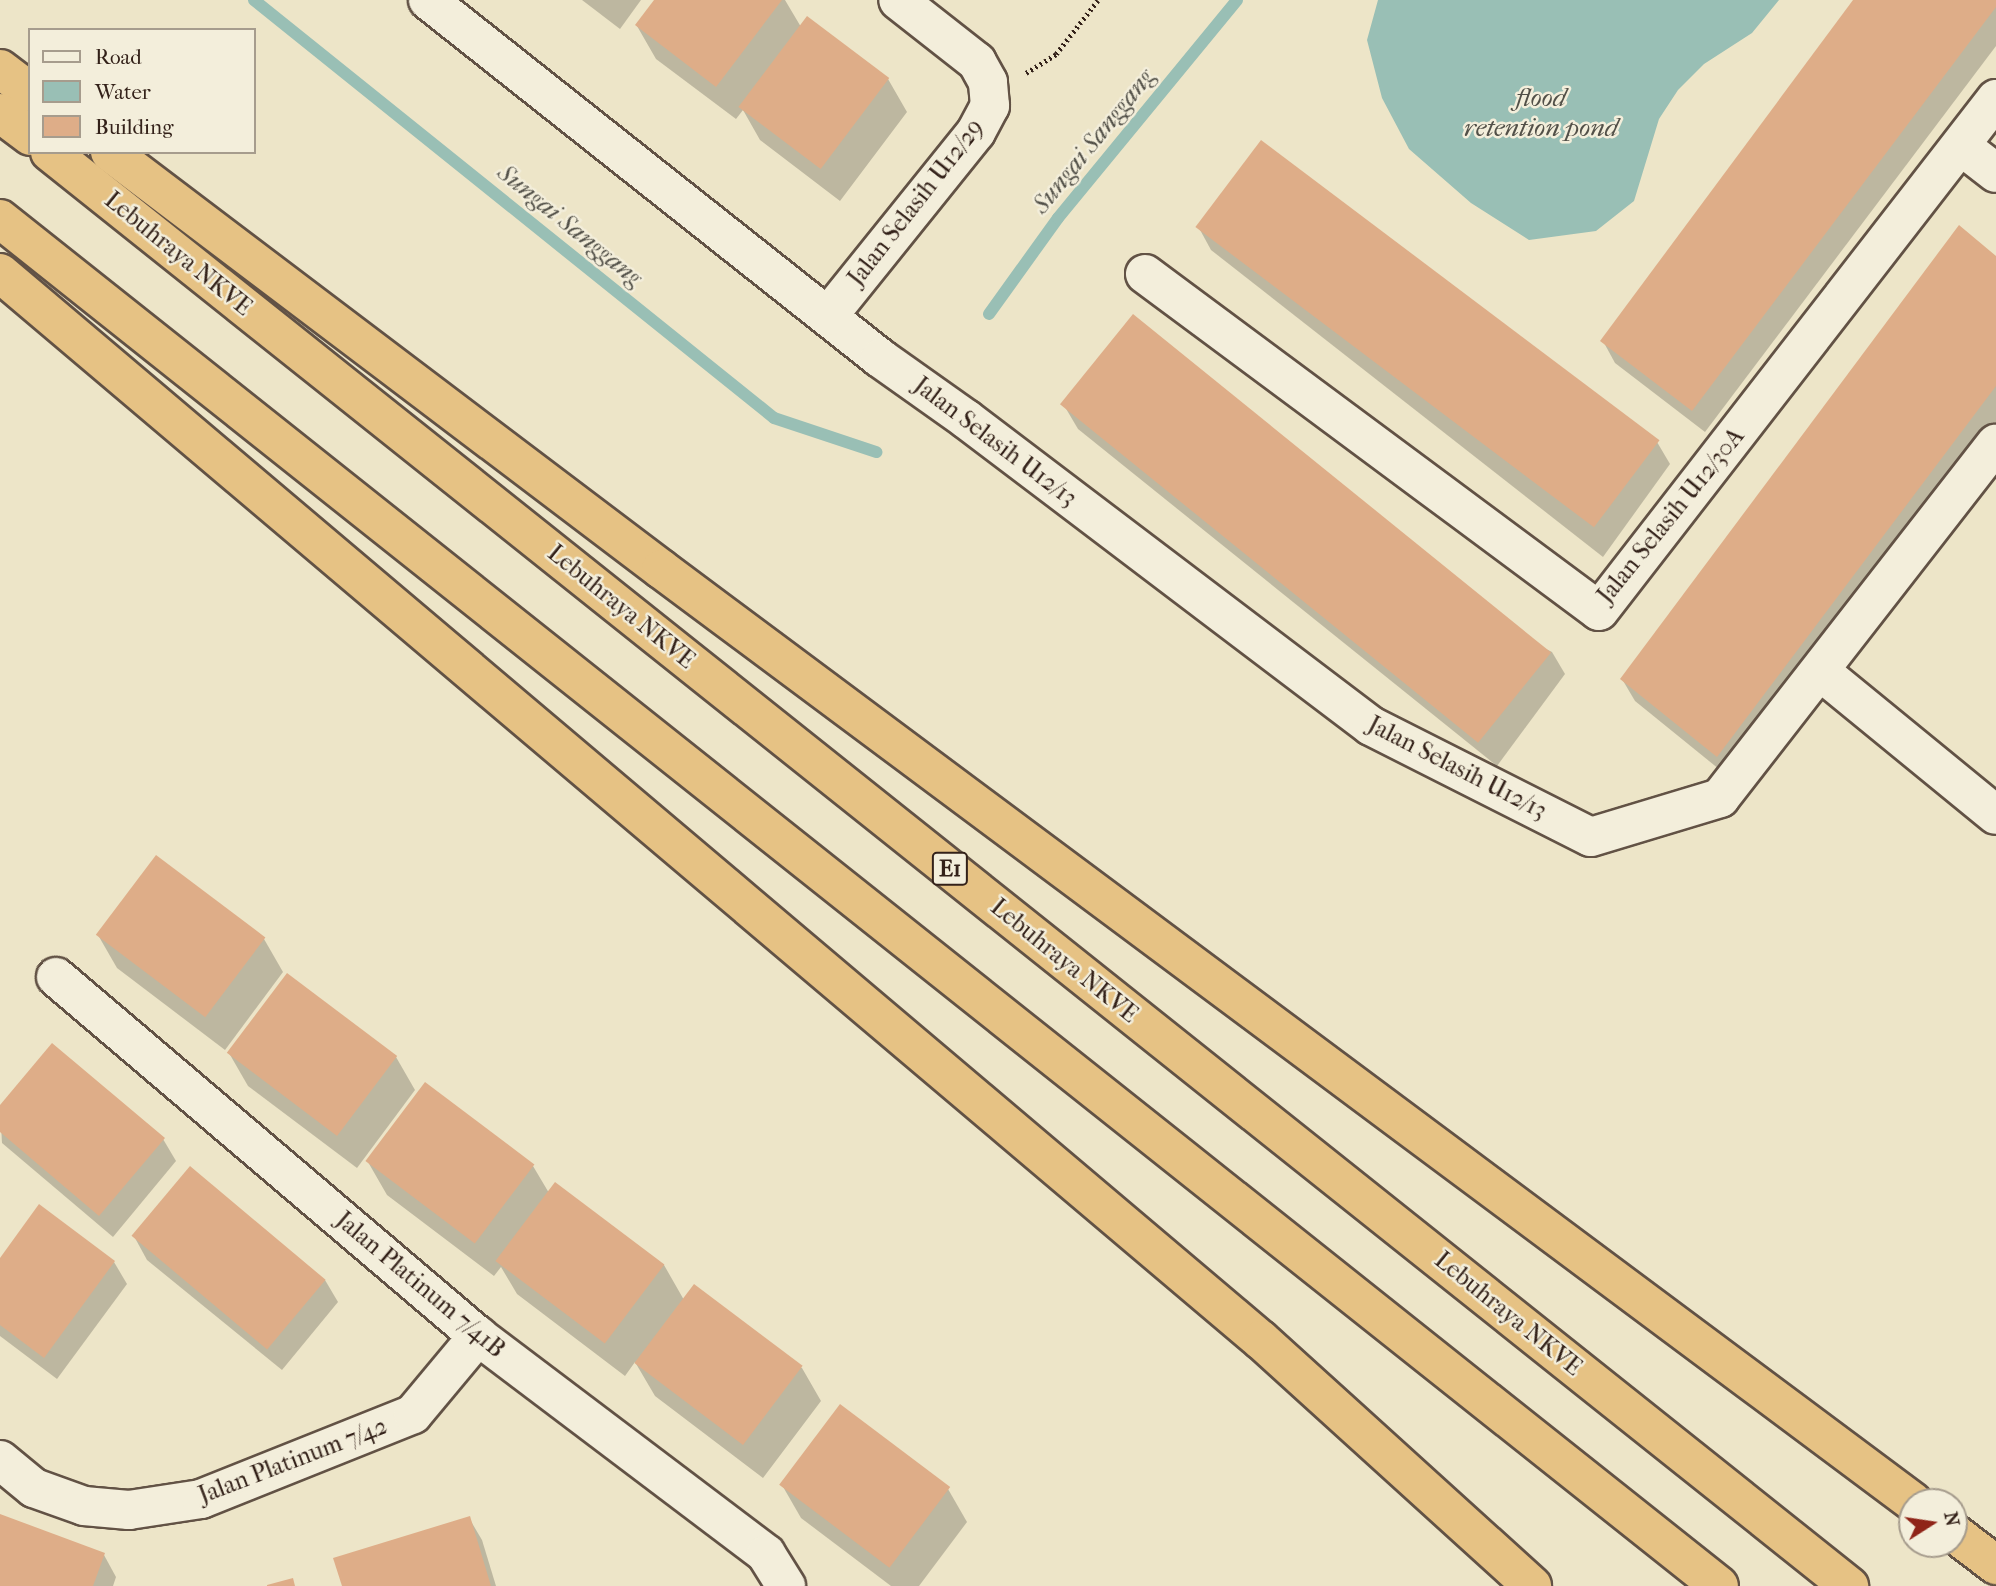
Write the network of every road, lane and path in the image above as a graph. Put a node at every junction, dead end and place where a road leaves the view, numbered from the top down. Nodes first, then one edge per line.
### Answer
1 (428, 0) edge
2 (898, 0) edge
3 (1098, 0) edge
4 (0, 69) edge
5 (988, 82) junction
6 (28, 90) edge
7 (1996, 99) edge
8 (0, 113) edge
9 (28, 134) edge
10 (1961, 146) junction
11 (53, 154) edge
12 (113, 154) edge
13 (1996, 173) edge
14 (0, 219) edge
15 (0, 273) edge
16 (1145, 274) dead end
17 (828, 316) junction
18 (1996, 444) edge
19 (1820, 671) junction
20 (1996, 815) edge
21 (56, 977) dead end
22 (478, 1336) junction
23 (0, 1460) edge
24 (1898, 1491) edge
25 (1968, 1544) edge
26 (1996, 1565) edge
27 (786, 1586) edge
28 (1532, 1586) edge
29 (1719, 1586) edge
30 (1849, 1586) edge

1 - 17 street, Jalan Selasih U12/13
2 - 5 street
3 - 5 path
4 - 6 highway
5 - 17 street, Jalan Selasih U12/29
7 - 10 street, Jalan Selasih U12/30A
8 - 9 highway
10 - 13 street
10 - 16 street, Jalan Selasih U12/30A
11 - 30 highway, Lebuhraya NKVE / E1
12 - 24 highway
14 - 29 highway
15 - 28 highway
17 - 19 street, Jalan Selasih U12/13
18 - 19 street, Jalan Selasih U12/13
19 - 20 street
21 - 22 street, Jalan Platinum 7/41B
22 - 23 street, Jalan Platinum 7/42
22 - 27 street, Jalan Platinum 7/41B
25 - 26 highway

